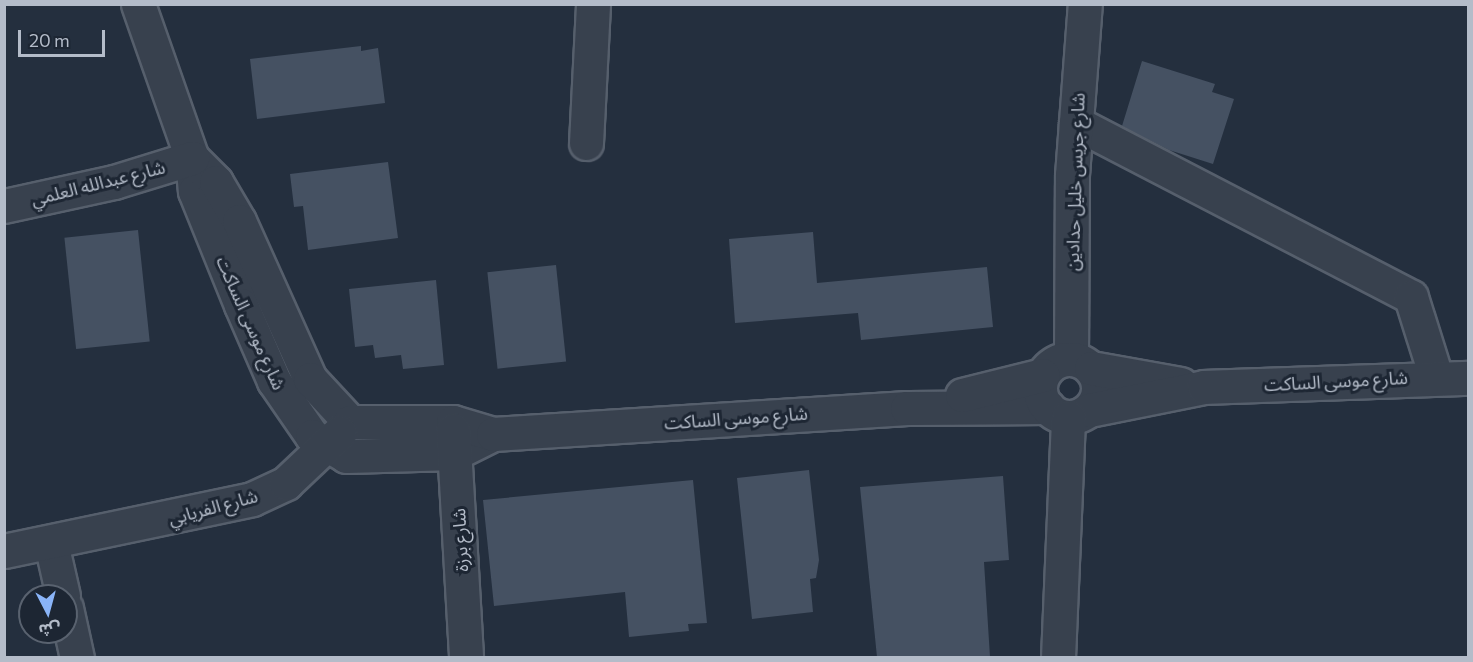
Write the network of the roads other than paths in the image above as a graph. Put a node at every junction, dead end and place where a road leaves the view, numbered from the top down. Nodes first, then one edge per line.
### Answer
1 (138, 4) edge
2 (593, 4) edge
3 (1085, 4) edge
4 (1076, 123) junction
5 (586, 143) dead end
6 (192, 158) junction
7 (4, 206) edge
8 (1081, 364) junction
9 (1042, 375) junction
10 (1436, 377) junction
11 (1468, 378) edge
12 (1204, 387) junction
13 (907, 408) junction
14 (1068, 411) junction
15 (350, 422) junction
16 (454, 438) junction
17 (326, 447) junction
18 (51, 543) junction
19 (4, 551) edge
20 (60, 584) edge
21 (466, 657) edge
22 (1058, 657) edge

1 - 6 street, شارع موسى الساكت
2 - 5 street
3 - 4 street, شارع جريس خليل حدادين
4 - 8 street, شارع جريس خليل حدادين
4 - 10 street
6 - 7 street, شارع عبدالله العلمي
6 - 15 street, شارع موسى الساكت
6 - 17 street, شارع موسى الساكت
8 - 9 street
8 - 12 street, شارع موسى الساكت
8 - 14 street
9 - 13 street, شارع موسى الساكت
9 - 14 street
10 - 11 street, شارع موسى الساكت
10 - 12 street, شارع موسى الساكت
12 - 14 street, شارع موسى الساكت
13 - 14 street, شارع موسى الساكت
13 - 16 street, شارع موسى الساكت
14 - 22 street
15 - 16 street, شارع موسى الساكت
15 - 17 street, شارع الفريابي
16 - 17 street, شارع موسى الساكت
16 - 21 street, شارع برزة
17 - 18 street, شارع الفريابي
18 - 19 street, شارع الفريابي
18 - 20 street

